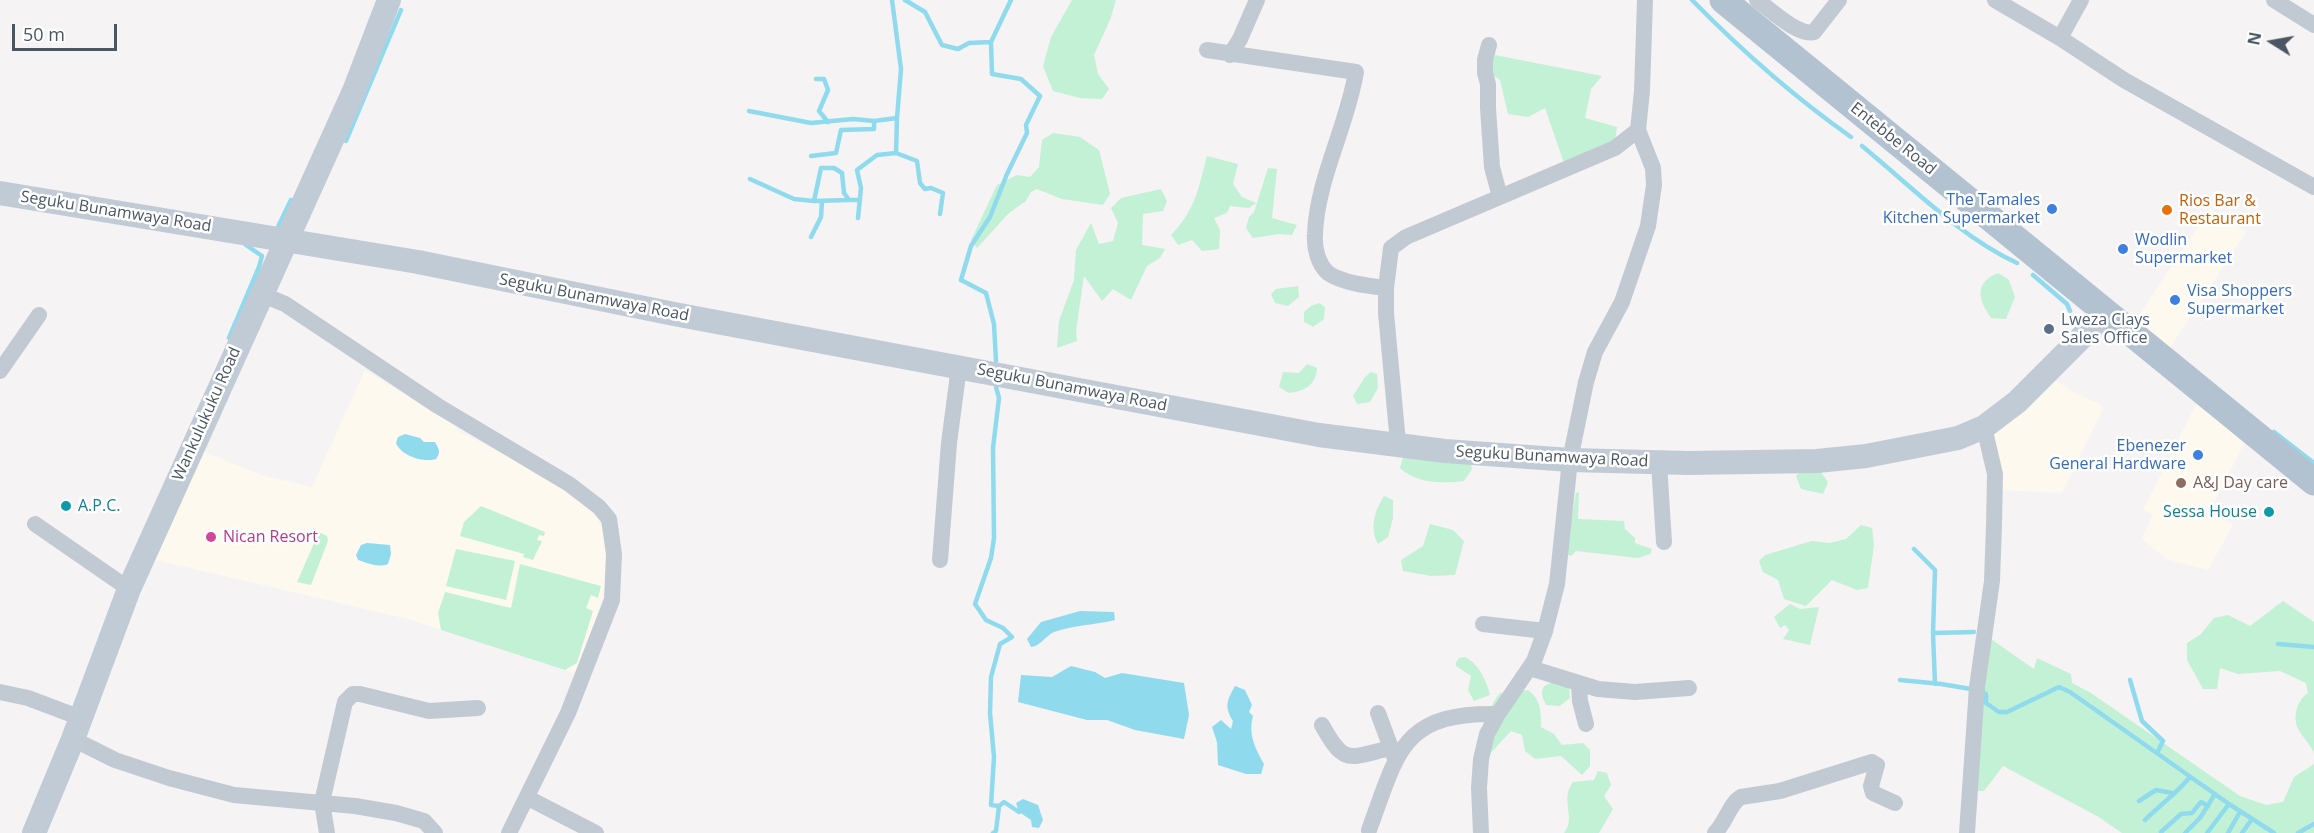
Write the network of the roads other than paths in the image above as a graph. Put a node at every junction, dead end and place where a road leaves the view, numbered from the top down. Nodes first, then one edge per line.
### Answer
1 (389, 0) edge
2 (1257, 0) edge
3 (1645, 0) edge
4 (1723, 0) edge
5 (1757, 0) edge
6 (1839, 0) edge
7 (1995, 0) edge
8 (2081, 0) edge
9 (2274, 0) edge
10 (2314, 25) edge
11 (2060, 38) junction
12 (1489, 45) dead end
13 (1207, 50) dead end
14 (1230, 54) junction
15 (1638, 130) junction
16 (2314, 187) edge
17 (0, 193) edge
18 (1500, 197) junction
19 (286, 240) junction
20 (1386, 288) junction
21 (261, 294) junction
22 (2106, 314) junction
23 (39, 315) dead end
24 (959, 367) junction
25 (0, 371) edge
26 (1984, 427) junction
27 (1398, 444) junction
28 (1570, 460) junction
29 (1659, 463) junction
30 (2314, 482) edge
31 (35, 524) dead end
32 (1664, 542) dead end
33 (940, 560) dead end
34 (129, 589) junction
35 (1483, 624) dead end
36 (1545, 631) junction
37 (1530, 668) junction
38 (1579, 684) junction
39 (1689, 688) dead end
40 (0, 692) edge
41 (477, 708) dead end
42 (1378, 713) dead end
43 (1498, 714) junction
44 (1586, 724) dead end
45 (1322, 725) dead end
46 (77, 729) junction
47 (1393, 754) junction
48 (528, 798) junction
49 (322, 802) junction
50 (1895, 803) dead end
51 (1369, 830) dead end
52 (34, 833) edge
53 (327, 833) edge
54 (435, 833) edge
55 (509, 833) edge
56 (596, 833) edge
57 (1481, 833) edge
58 (1715, 833) edge
59 (1967, 833) edge

1 - 19 main road, Wankulukuku Road
2 - 14 street
3 - 15 street
4 - 22 main road, Entebbe Road
5 - 6 street
7 - 11 street
8 - 11 street
9 - 10 street
11 - 16 street
12 - 18 street
13 - 14 street
14 - 20 street
15 - 18 street
15 - 28 street
17 - 19 main road, Seguku Bunamwaya Road
18 - 20 street
19 - 21 main road, Wankulukuku Road
19 - 24 main road, Seguku Bunamwaya Road
20 - 27 street
21 - 34 main road, Wankulukuku Road
21 - 48 street
22 - 26 main road, Seguku Bunamwaya Road
22 - 30 main road, Entebbe Road
23 - 25 street
24 - 27 main road, Seguku Bunamwaya Road
24 - 33 street
26 - 29 main road, Seguku Bunamwaya Road
26 - 59 street
27 - 28 main road, Seguku Bunamwaya Road
28 - 29 main road, Seguku Bunamwaya Road
28 - 36 street
29 - 32 street
31 - 34 street
34 - 46 main road, Wankulukuku Road
35 - 36 street
36 - 37 street
37 - 38 street
37 - 43 street
38 - 39 street
38 - 44 street
40 - 46 street
41 - 49 street
42 - 47 street
43 - 47 street
43 - 57 street
45 - 47 street
46 - 49 street
46 - 52 main road, Wankulukuku Road
47 - 51 street
48 - 55 street
48 - 56 street
49 - 53 street
49 - 54 street
50 - 58 street

